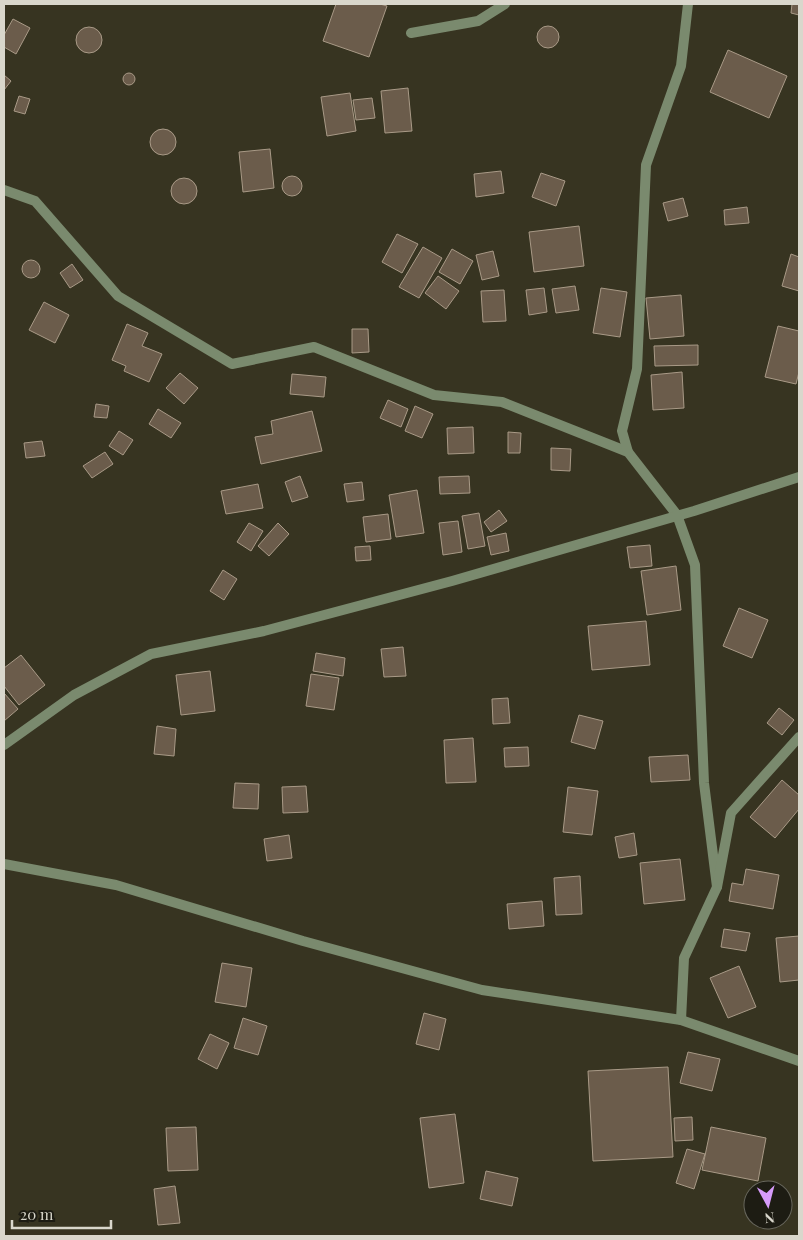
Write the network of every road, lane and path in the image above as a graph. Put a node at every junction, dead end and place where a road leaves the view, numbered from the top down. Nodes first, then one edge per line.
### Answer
1 (505, 4) edge
2 (688, 4) edge
3 (411, 33) dead end
4 (4, 190) edge
5 (628, 452) junction
6 (799, 477) edge
7 (677, 516) junction
8 (799, 737) edge
9 (4, 745) edge
10 (4, 864) edge
11 (717, 887) junction
12 (681, 1020) junction
13 (799, 1061) edge

1 - 3 street
2 - 5 street
4 - 5 street
5 - 7 street
6 - 7 street
7 - 9 street
7 - 11 street
8 - 11 street
10 - 12 street
11 - 12 street
12 - 13 street

